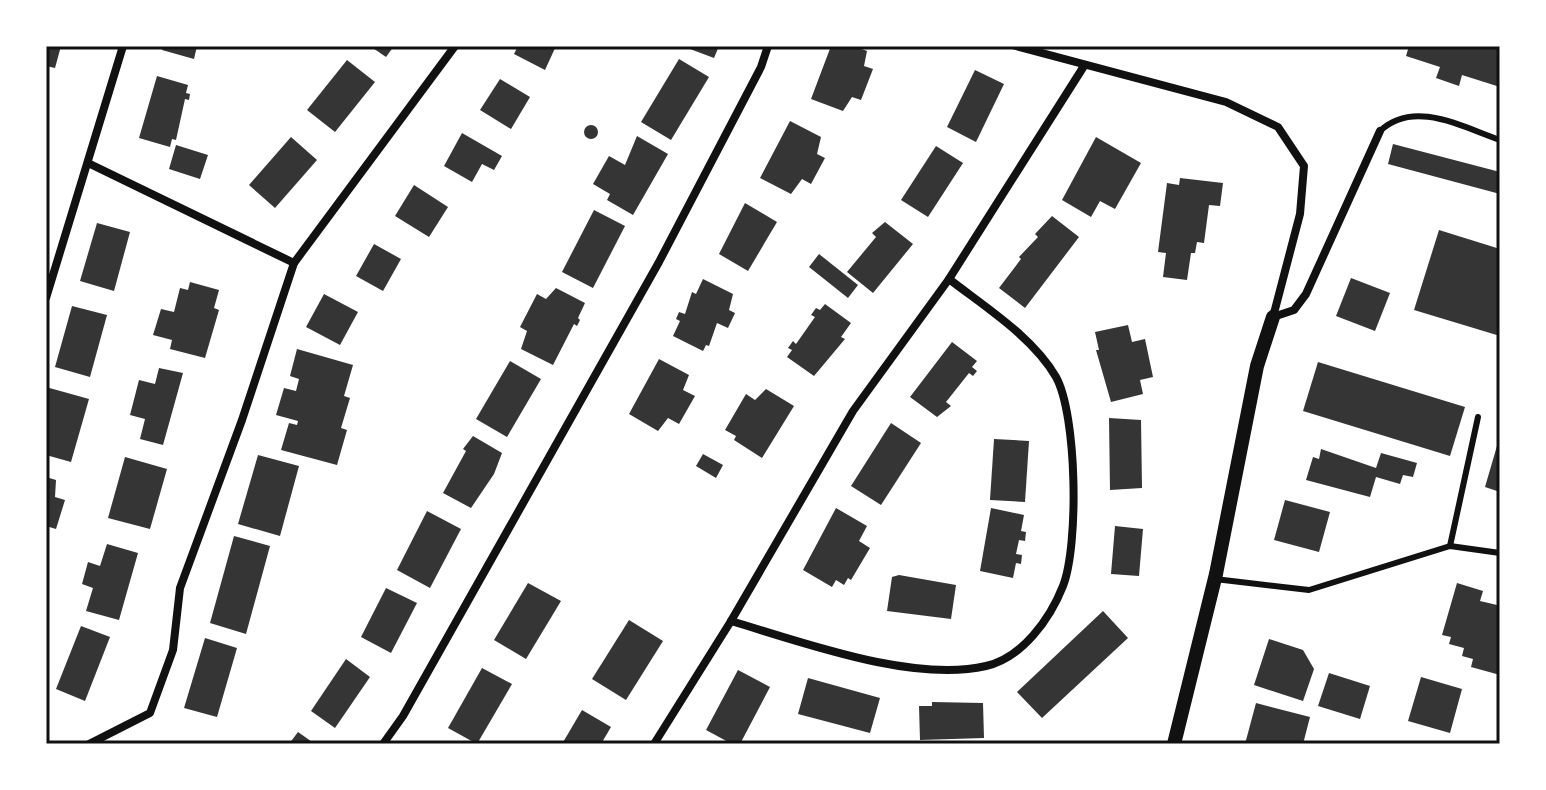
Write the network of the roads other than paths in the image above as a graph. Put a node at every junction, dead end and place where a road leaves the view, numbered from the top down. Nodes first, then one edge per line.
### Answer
1 (123, 46) edge
2 (455, 46) edge
3 (768, 46) edge
4 (1016, 46) edge
5 (1084, 66) junction
6 (1380, 131) joint
7 (1500, 140) edge
8 (88, 163) junction
9 (294, 263) junction
10 (949, 279) junction
11 (46, 298) edge
12 (1273, 317) junction
13 (1478, 417) dead end
14 (1450, 546) junction
15 (1500, 553) edge
16 (1215, 579) junction
17 (731, 621) junction
18 (89, 744) edge
19 (383, 744) edge
20 (654, 744) edge
21 (1174, 744) edge

1 - 8 street
2 - 9 street
3 - 19 street
4 - 5 street
5 - 10 street
5 - 12 street
6 - 7 lane
6 - 12 street
8 - 9 street
8 - 11 street
9 - 18 street
10 - 17 street
10 - 17 street
12 - 16 street
13 - 14 lane
14 - 15 lane
14 - 16 lane
16 - 21 street
17 - 20 street

